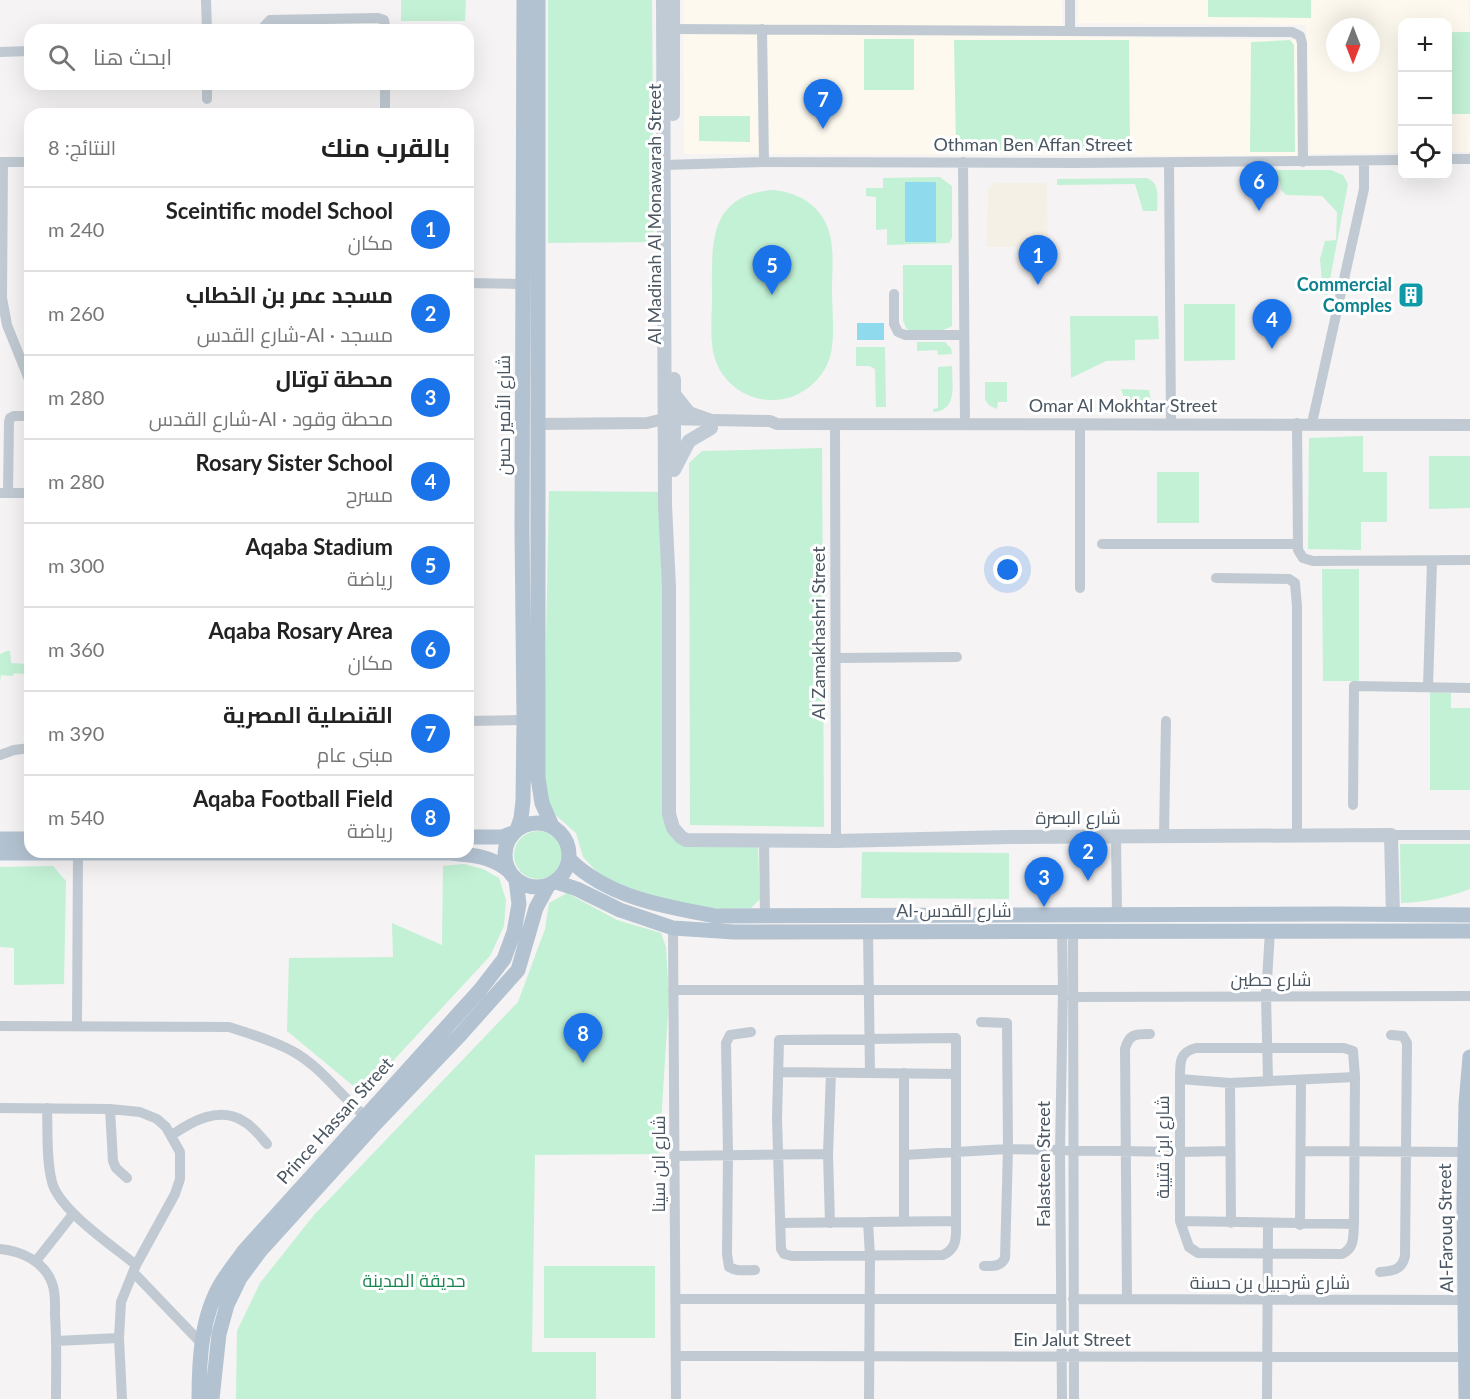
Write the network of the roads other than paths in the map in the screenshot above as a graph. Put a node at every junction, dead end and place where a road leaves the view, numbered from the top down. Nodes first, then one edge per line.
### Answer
1 (206, 0) edge
2 (524, 0) edge
3 (538, 0) edge
4 (663, 0) edge
5 (673, 0) edge
6 (1070, 0) edge
7 (207, 24) edge
8 (266, 24) edge
9 (385, 24) edge
10 (673, 29) junction
11 (762, 30) junction
12 (1070, 30) junction
13 (24, 51) edge
14 (0, 52) edge
15 (207, 90) edge
16 (385, 90) edge
17 (207, 99) dead end
18 (385, 108) edge
19 (1452, 159) edge
20 (1398, 160) edge
21 (1469, 160) edge
22 (1364, 161) junction
23 (2, 162) edge
24 (24, 162) edge
25 (764, 162) junction
26 (963, 162) junction
27 (1169, 162) junction
28 (1303, 162) junction
29 (669, 164) junction
30 (531, 197) junction
31 (0, 275) edge
32 (474, 283) edge
33 (522, 284) junction
34 (894, 294) dead end
35 (964, 335) junction
36 (24, 367) edge
37 (674, 393) junction
38 (24, 416) edge
39 (1171, 423) junction
40 (1297, 423) junction
41 (1312, 423) junction
42 (537, 424) junction
43 (669, 424) junction
44 (710, 424) junction
45 (835, 424) junction
46 (965, 424) junction
47 (1080, 424) junction
48 (1470, 425) edge
49 (674, 470) junction
50 (4, 493) edge
51 (24, 493) edge
52 (530, 521) junction
53 (1102, 544) dead end
54 (1298, 544) junction
55 (1470, 560) edge
56 (1432, 561) junction
57 (1216, 578) dead end
58 (669, 587) junction
59 (1080, 588) dead end
60 (957, 657) dead end
61 (836, 658) junction
62 (1428, 687) junction
63 (1470, 688) edge
64 (524, 720) junction
65 (474, 721) edge
66 (1166, 721) dead end
67 (24, 749) edge
68 (0, 755) edge
69 (1353, 805) dead end
70 (552, 826) junction
71 (515, 831) junction
72 (1470, 835) edge
73 (1116, 836) junction
74 (1164, 836) junction
75 (1297, 836) junction
76 (1391, 836) junction
77 (474, 837) edge
78 (0, 839) edge
79 (24, 839) edge
80 (764, 841) junction
81 (836, 841) junction
82 (0, 853) edge
83 (24, 853) edge
84 (474, 856) edge
85 (78, 858) edge
86 (569, 859) junction
87 (512, 875) junction
88 (552, 884) junction
89 (1470, 903) edge
90 (1117, 914) junction
91 (1162, 914) junction
92 (1185, 914) junction
93 (1393, 915) junction
94 (1444, 915) junction
95 (1470, 915) edge
96 (765, 916) junction
97 (943, 923) junction
98 (963, 923) junction
99 (673, 928) junction
100 (1067, 930) junction
101 (1162, 930) junction
102 (1181, 930) junction
103 (868, 931) junction
104 (1270, 931) junction
105 (1445, 931) junction
106 (1470, 931) edge
107 (1470, 943) edge
108 (674, 990) junction
109 (869, 990) junction
110 (1067, 994) junction
111 (1266, 996) junction
112 (1470, 996) edge
113 (981, 1022) dead end
114 (0, 1026) edge
115 (77, 1026) junction
116 (751, 1032) dead end
117 (1150, 1034) dead end
118 (1391, 1035) dead end
119 (870, 1039) junction
120 (1268, 1048) junction
121 (1470, 1057) edge
122 (778, 1072) junction
123 (831, 1073) junction
124 (870, 1073) junction
125 (904, 1073) junction
126 (956, 1074) junction
127 (1355, 1077) junction
128 (1179, 1079) junction
129 (1268, 1080) junction
130 (1301, 1081) junction
131 (1230, 1083) junction
132 (0, 1108) edge
133 (46, 1108) junction
134 (110, 1109) junction
135 (370, 1120) junction
136 (172, 1135) junction
137 (267, 1144) dead end
138 (1008, 1149) junction
139 (1072, 1150) junction
140 (1060, 1151) junction
141 (1126, 1151) junction
142 (1230, 1151) junction
143 (1301, 1151) junction
144 (1354, 1151) junction
145 (1407, 1151) junction
146 (1180, 1152) junction
147 (1465, 1152) junction
148 (955, 1153) junction
149 (728, 1154) junction
150 (828, 1154) junction
151 (778, 1155) junction
152 (904, 1155) junction
153 (675, 1156) junction
154 (128, 1178) dead end
155 (73, 1214) junction
156 (904, 1221) junction
157 (956, 1221) junction
158 (1180, 1221) junction
159 (830, 1222) junction
160 (868, 1222) junction
161 (780, 1223) junction
162 (1230, 1223) junction
163 (1268, 1224) junction
164 (1354, 1224) junction
165 (1300, 1225) junction
166 (1468, 1243) edge
167 (0, 1250) edge
168 (1268, 1253) junction
169 (870, 1256) junction
170 (36, 1261) junction
171 (984, 1266) dead end
172 (135, 1269) junction
173 (755, 1270) dead end
174 (1380, 1272) dead end
175 (676, 1299) junction
176 (1061, 1299) junction
177 (1073, 1299) junction
178 (1127, 1299) junction
179 (1267, 1299) junction
180 (869, 1300) junction
181 (1466, 1300) junction
182 (119, 1338) junction
183 (56, 1341) junction
184 (202, 1344) junction
185 (1267, 1355) junction
186 (677, 1356) junction
187 (869, 1356) junction
188 (1075, 1356) junction
189 (1062, 1357) junction
190 (1467, 1357) junction
191 (56, 1399) edge
192 (122, 1399) edge
193 (198, 1399) edge
194 (212, 1399) edge
195 (676, 1399) edge
196 (869, 1399) edge
197 (1062, 1399) edge
198 (1074, 1399) edge
199 (1267, 1399) edge
200 (1466, 1399) edge

1 - 7 street
2 - 30 main road, شارع الأمير حسن
3 - 30 main road, شارع الأمير حسن
4 - 29 main road, Al Madinah Al Monawarah Street
5 - 10 main road, Al Madinah Al Monawarah Street
6 - 12 street
8 - 9 street
10 - 11 street
10 - 29 main road, Al Madinah Al Monawarah Street
11 - 12 street
11 - 25 street
12 - 28 street
13 - 14 street
15 - 17 street
16 - 18 street
19 - 21 street
20 - 22 street, Othman Ben Affan Street
22 - 28 street, Othman Ben Affan Street
22 - 41 street
23 - 24 street
23 - 31 street
25 - 26 street, Othman Ben Affan Street
25 - 29 street, Othman Ben Affan Street
26 - 27 street, Othman Ben Affan Street
26 - 35 street
27 - 28 street, Othman Ben Affan Street
27 - 39 street
29 - 37 main road, Al Madinah Al Monawarah Street
29 - 43 main road, Al Madinah Al Monawarah Street
30 - 33 main road, شارع الأمير حسن
30 - 42 main road, شارع الأمير حسن
31 - 36 street
32 - 33 street
33 - 52 main road, شارع الأمير حسن
34 - 35 street
35 - 46 street
37 - 43 main road, Al Madinah Al Monawarah Street
37 - 44 main road
38 - 50 street
39 - 40 street, Omar Al Mokhtar Street
39 - 47 street, Omar Al Mokhtar Street
40 - 41 street, Omar Al Mokhtar Street
40 - 54 street
41 - 48 street, Omar Al Mokhtar Street
42 - 43 street, Omar Al Mokhtar Street
42 - 52 main road, شارع الأمير حسن
43 - 44 street, Omar Al Mokhtar Street
43 - 49 main road
43 - 58 main road
44 - 45 street, Omar Al Mokhtar Street
44 - 49 main road
45 - 46 street, Omar Al Mokhtar Street
45 - 61 street, Al Zamakhashri Street
46 - 47 street, Omar Al Mokhtar Street
47 - 59 street
49 - 58 main road
50 - 51 street
52 - 64 main road, شارع الأمير حسن
52 - 70 main road, شارع الأمير حسن
53 - 54 street
54 - 56 street
55 - 56 street
56 - 62 street
57 - 75 street
58 - 80 main road, شارع البصرة
60 - 61 street
61 - 81 street, Al Zamakhashri Street
62 - 63 street
62 - 69 street
64 - 65 street
64 - 71 main road, شارع الأمير حسن
66 - 74 street
67 - 68 street
70 - 71 main road
70 - 86 main road
71 - 77 main road
71 - 87 main road
72 - 76 street
73 - 74 main road, شارع البصرة
73 - 81 main road, شارع البصرة
73 - 90 street
74 - 75 main road, شارع البصرة
75 - 76 main road, شارع البصرة
76 - 93 main road
78 - 79 main road
80 - 81 main road, شارع البصرة
80 - 96 street
82 - 83 main road
84 - 87 main road
85 - 115 street
86 - 88 main road
86 - 96 main road, Al-شارع القدس
87 - 88 main road
87 - 135 main road, Prince Hassan Street
88 - 99 main road, Al-شارع القدس
88 - 135 main road, Prince Hassan Street
89 - 94 main road
90 - 91 main road, Al-شارع القدس
90 - 98 main road, Al-شارع القدس
91 - 92 main road, Al-شارع القدس
91 - 101 main road
92 - 93 main road, Al-شارع القدس
92 - 102 main road
93 - 94 main road, Al-شارع القدس
94 - 95 main road, Al-شارع القدس
96 - 97 main road, Al-شارع القدس
97 - 98 main road, Al-شارع القدس
97 - 103 main road, Al-شارع القدس
98 - 100 main road, Al-شارع القدس
99 - 103 main road, Al-شارع القدس
99 - 108 street, شارع ابن سينا
100 - 101 main road, Al-شارع القدس
100 - 110 street, Falasteen Street
101 - 102 main road, Al-شارع القدس
102 - 104 main road, Al-شارع القدس
103 - 109 street
104 - 105 main road, Al-شارع القدس
104 - 111 street
105 - 106 main road, Al-شارع القدس
105 - 107 main road
108 - 109 street, شارع حطين
108 - 153 street, شارع ابن سينا
109 - 110 street, شارع حطين
109 - 119 street
110 - 111 street, شارع حطين
110 - 139 street, Falasteen Street
110 - 140 street, Falasteen Street
111 - 112 street, شارع حطين
111 - 120 street
113 - 138 street
114 - 115 street
115 - 135 street
116 - 149 street
117 - 141 street
118 - 145 street
119 - 122 street
119 - 124 street
119 - 126 street
120 - 127 street, شارع ابن قتيبة
120 - 128 street, شارع ابن قتيبة
120 - 129 street
121 - 147 main road, Al-Farouq Street
122 - 123 street
122 - 151 street
123 - 124 street
123 - 150 street
124 - 125 street
125 - 126 street
125 - 152 street
126 - 148 street
127 - 130 street
127 - 144 street
128 - 131 street
128 - 146 street, شارع ابن قتيبة
129 - 130 street
129 - 131 street
130 - 143 street
131 - 142 street
132 - 133 street
133 - 134 street
133 - 155 street
134 - 136 street
134 - 154 street
135 - 184 main road, Prince Hassan Street
135 - 194 main road, Prince Hassan Street
136 - 137 street
136 - 172 street
138 - 140 street
138 - 148 street
138 - 171 street
139 - 140 street
139 - 141 street
139 - 177 street, Falasteen Street
140 - 176 street, Falasteen Street
141 - 146 street
141 - 178 street
142 - 146 street
142 - 162 street
143 - 144 street
143 - 165 street
144 - 145 street
144 - 164 street
145 - 147 street
145 - 174 street
146 - 158 street, شارع ابن قتيبة
147 - 166 main road, Al-Farouq Street
148 - 152 street
148 - 157 street
149 - 151 street
149 - 153 street
149 - 173 street
150 - 151 street
150 - 159 street
151 - 161 street
152 - 156 street
153 - 175 street, شارع ابن سينا
155 - 170 street
155 - 172 street
156 - 157 street
156 - 160 street
157 - 169 street
158 - 162 street
158 - 168 street, شارع ابن قتيبة
159 - 160 street
159 - 161 street
160 - 169 street
161 - 169 street
162 - 163 street
163 - 165 street
163 - 168 street
164 - 165 street
164 - 168 street, شارع ابن قتيبة
166 - 181 main road, Al-Farouq Street
167 - 170 street
168 - 179 street
169 - 180 street
170 - 183 street
172 - 182 street
172 - 184 street
175 - 180 street
175 - 186 street, شارع ابن سينا
176 - 180 street
176 - 189 street, Falasteen Street
177 - 178 street, شارع شرحبيل بن حسنة
177 - 188 street, Falasteen Street
178 - 179 street, شارع شرحبيل بن حسنة
179 - 181 street, شارع شرحبيل بن حسنة
179 - 185 street
180 - 187 street
181 - 190 main road, Al-Farouq Street
182 - 183 street
182 - 192 street
183 - 191 street
184 - 193 main road, Prince Hassan Street
185 - 188 street, Ein Jalut Street
185 - 190 street, Ein Jalut Street
185 - 199 street
186 - 187 street, Ein Jalut Street
186 - 195 street, شارع ابن سينا
187 - 189 street, Ein Jalut Street
187 - 196 street
188 - 189 street, Ein Jalut Street
188 - 198 street, Falasteen Street
189 - 197 street, Falasteen Street
190 - 200 main road, Al-Farouq Street

